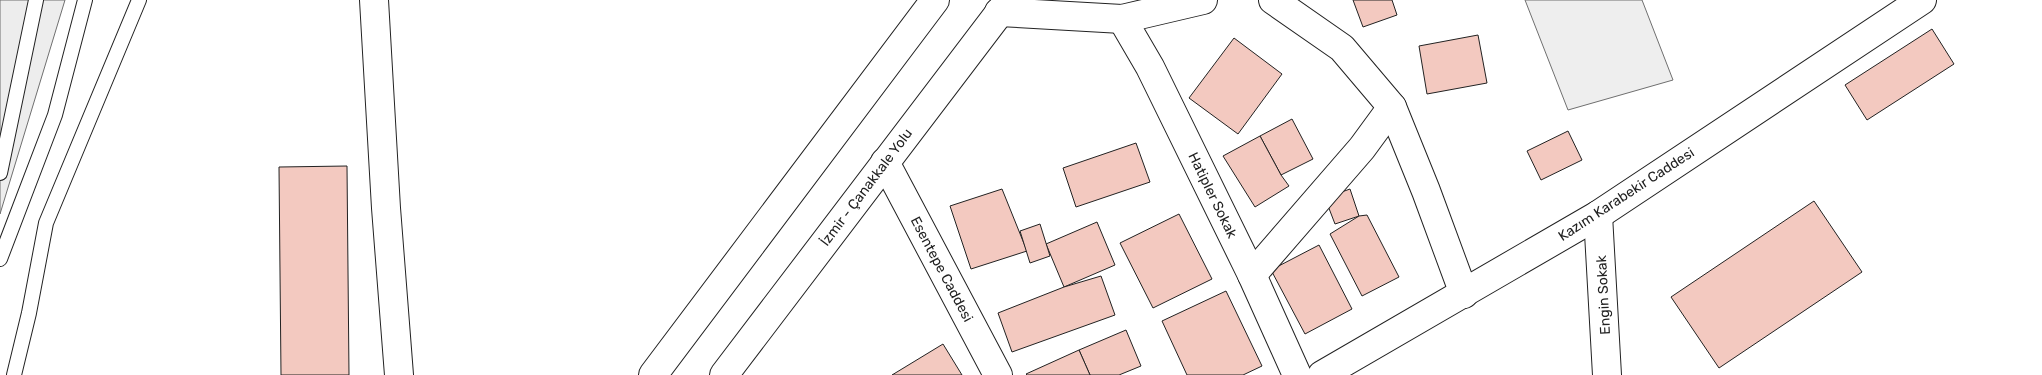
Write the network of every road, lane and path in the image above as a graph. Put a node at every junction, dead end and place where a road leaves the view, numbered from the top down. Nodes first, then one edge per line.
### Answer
1 (36, 0) edge
2 (86, 0) edge
3 (374, 0) edge
4 (935, 0) edge
5 (1203, 0) edge
6 (1273, 0) edge
7 (1922, 0) edge
8 (136, 1) edge
9 (1004, 6) edge
10 (1122, 19) junction
11 (1392, 108) junction
12 (885, 162) junction
13 (0, 173) edge
14 (1598, 215) junction
15 (0, 259) edge
16 (1252, 275) junction
17 (1464, 294) junction
18 (14, 375) edge
19 (399, 375) edge
20 (653, 375) edge
21 (724, 375) edge
22 (998, 375) edge
23 (1297, 375) edge
24 (1322, 375) edge
25 (1607, 375) edge

1 - 13 lane
2 - 15 lane
3 - 19 main road
4 - 20 main road
5 - 10 main road
6 - 11 main road
7 - 14 main road, Kazım Karabekir Caddesi
8 - 18 lane
9 - 10 main road
9 - 12 main road, İzmir - Çanakkale Yolu
10 - 16 main road, Hatipler Sokak
11 - 16 main road
11 - 17 main road
12 - 21 main road, İzmir - Çanakkale Yolu
12 - 22 main road, Esentepe Caddesi
14 - 17 main road, Kazım Karabekir Caddesi
14 - 25 main road, Engin Sokak
16 - 23 main road, Hatipler Sokak
17 - 24 main road, Kazım Karabekir Caddesi

